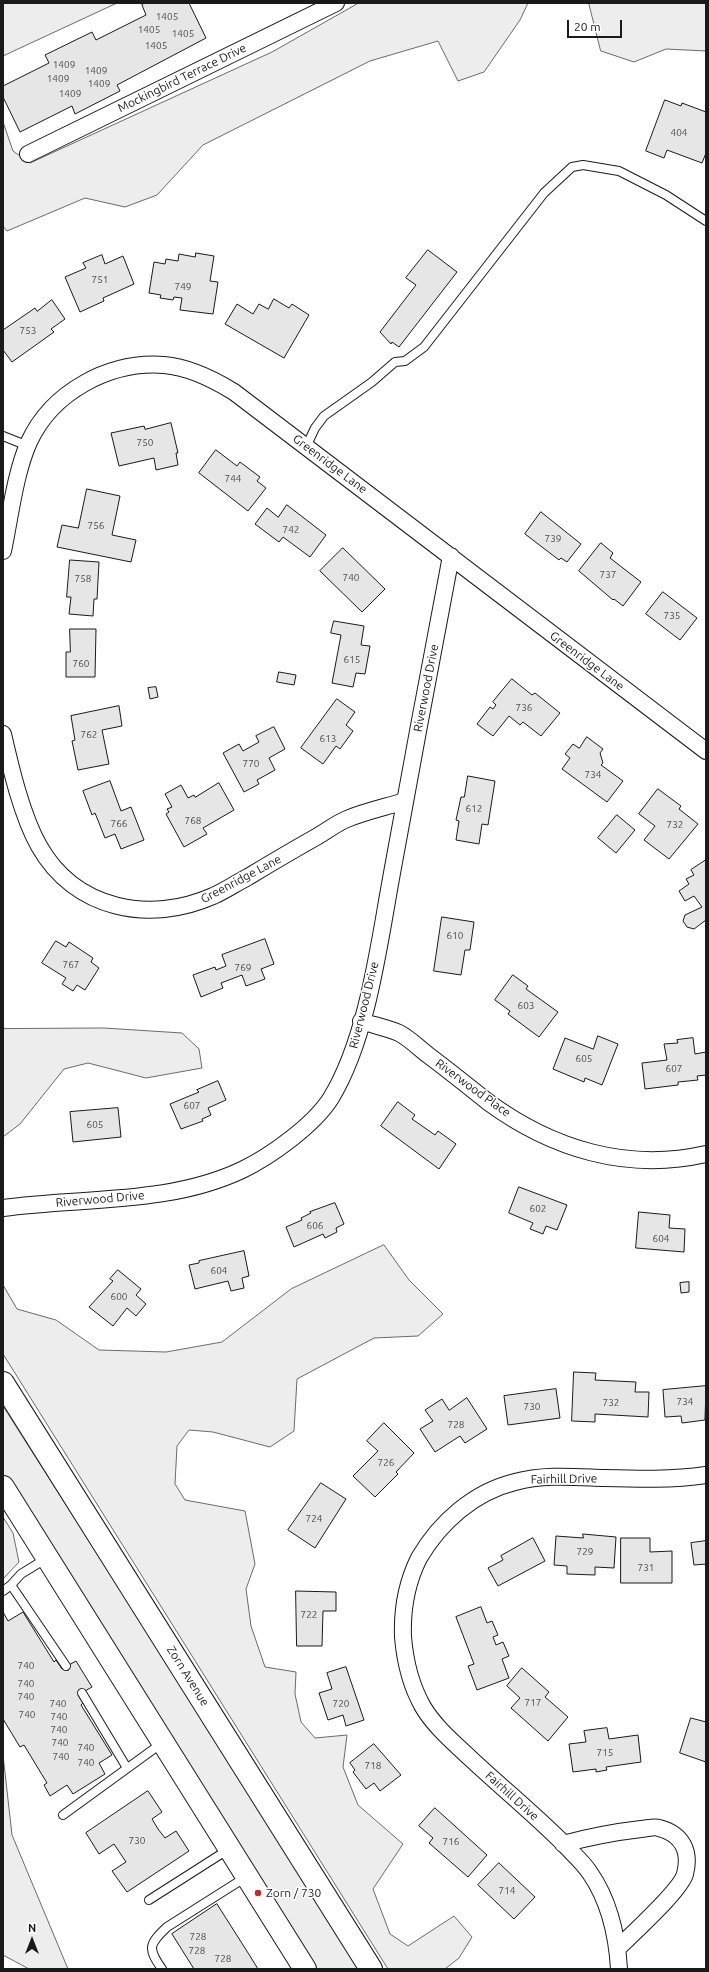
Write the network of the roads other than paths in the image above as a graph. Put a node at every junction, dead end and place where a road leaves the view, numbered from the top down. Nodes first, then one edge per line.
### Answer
1 (336, 3) edge
2 (28, 154) dead end
3 (706, 221) edge
4 (3, 436) edge
5 (28, 446) junction
6 (306, 446) junction
7 (3, 552) edge
8 (451, 556) junction
9 (3, 734) edge
10 (706, 751) edge
11 (405, 801) junction
12 (361, 1021) junction
13 (706, 1154) edge
14 (3, 1208) edge
15 (3, 1383) edge
16 (706, 1476) edge
17 (3, 1487) edge
18 (47, 1558) junction
19 (10, 1584) junction
20 (3, 1591) edge
21 (66, 1666) dead end
22 (82, 1693) dead end
23 (163, 1743) junction
24 (128, 1768) junction
25 (63, 1814) dead end
26 (564, 1844) junction
27 (229, 1848) junction
28 (247, 1876) junction
29 (149, 1900) dead end
30 (618, 1948) junction
31 (162, 1969) edge
32 (305, 1969) edge
33 (371, 1969) edge
34 (620, 1969) edge

1 - 2 street, Mockingbird Terrace Drive
3 - 6 lane
4 - 5 lane
5 - 6 street, Greenridge Lane
5 - 7 street, Greenridge Lane
6 - 8 street, Greenridge Lane
8 - 10 street, Greenridge Lane
8 - 11 street, Riverwood Drive
9 - 11 street, Greenridge Lane
11 - 12 street, Riverwood Drive
12 - 13 street, Riverwood Place
12 - 14 street, Riverwood Drive
15 - 33 main road, Zorn Avenue
16 - 26 street, Fairhill Drive
17 - 18 main road
18 - 19 lane
18 - 23 main road
19 - 20 lane
19 - 21 lane
22 - 24 lane
23 - 24 lane
23 - 27 main road
24 - 25 lane
26 - 30 street, Fairhill Drive
26 - 30 street
27 - 28 main road
27 - 29 lane
28 - 31 lane
28 - 32 main road
30 - 34 street, Fairhill Drive

